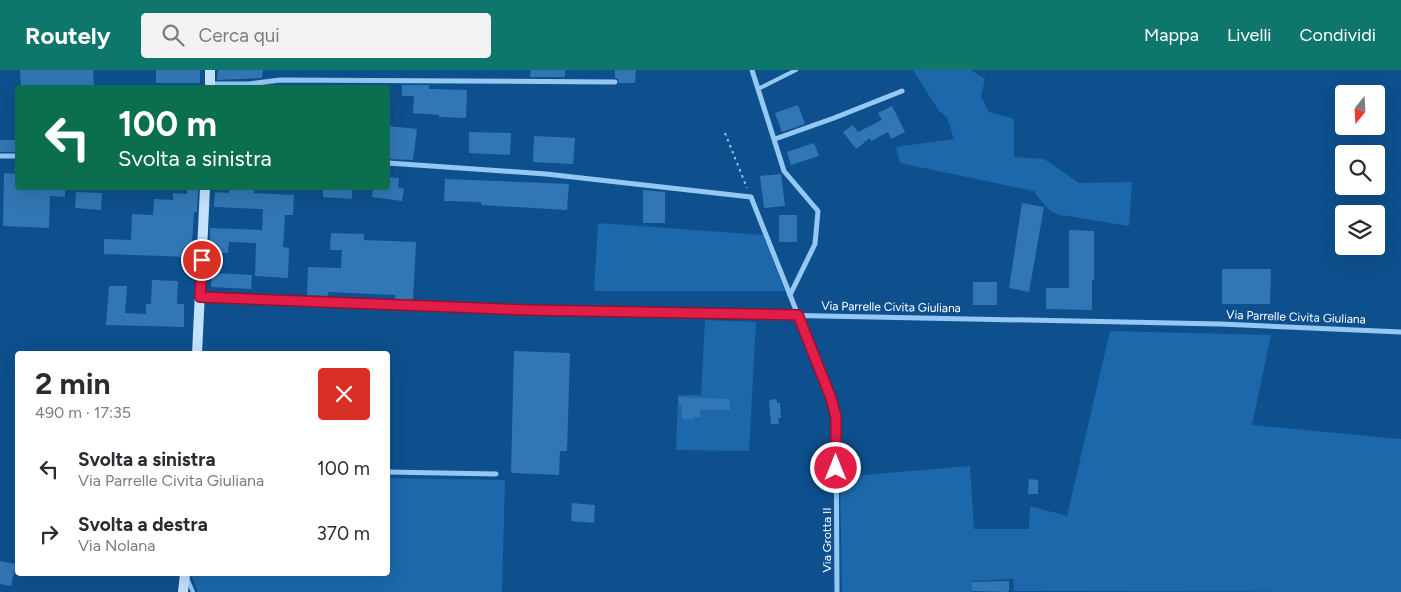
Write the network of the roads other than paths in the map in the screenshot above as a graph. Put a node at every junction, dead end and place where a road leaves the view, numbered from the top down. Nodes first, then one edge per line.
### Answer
1 (210, 70) edge
2 (752, 70) edge
3 (796, 70) edge
4 (615, 82) dead end
5 (210, 85) edge
6 (230, 85) edge
7 (758, 89) junction
8 (902, 91) dead end
9 (775, 138) junction
10 (0, 156) edge
11 (15, 156) edge
12 (390, 163) edge
13 (205, 190) edge
14 (790, 295) junction
15 (200, 297) junction
16 (798, 315) junction
17 (1401, 332) edge
18 (197, 351) edge
19 (390, 472) edge
20 (496, 474) dead end
21 (185, 576) edge
22 (186, 576) edge
23 (183, 592) edge
24 (193, 592) edge
25 (837, 592) edge

1 - 5 street
2 - 7 street
3 - 7 lane
4 - 6 street
7 - 9 street
8 - 9 street
9 - 14 street
10 - 11 street
12 - 14 street, Via Grotta II
13 - 15 street
14 - 16 street, Via Grotta II
15 - 16 street, Via Parrelle Civita Giuliana
15 - 18 street
16 - 17 street, Via Parrelle Civita Giuliana
16 - 25 street, Via Grotta II
19 - 20 street
21 - 23 street
22 - 24 lane

